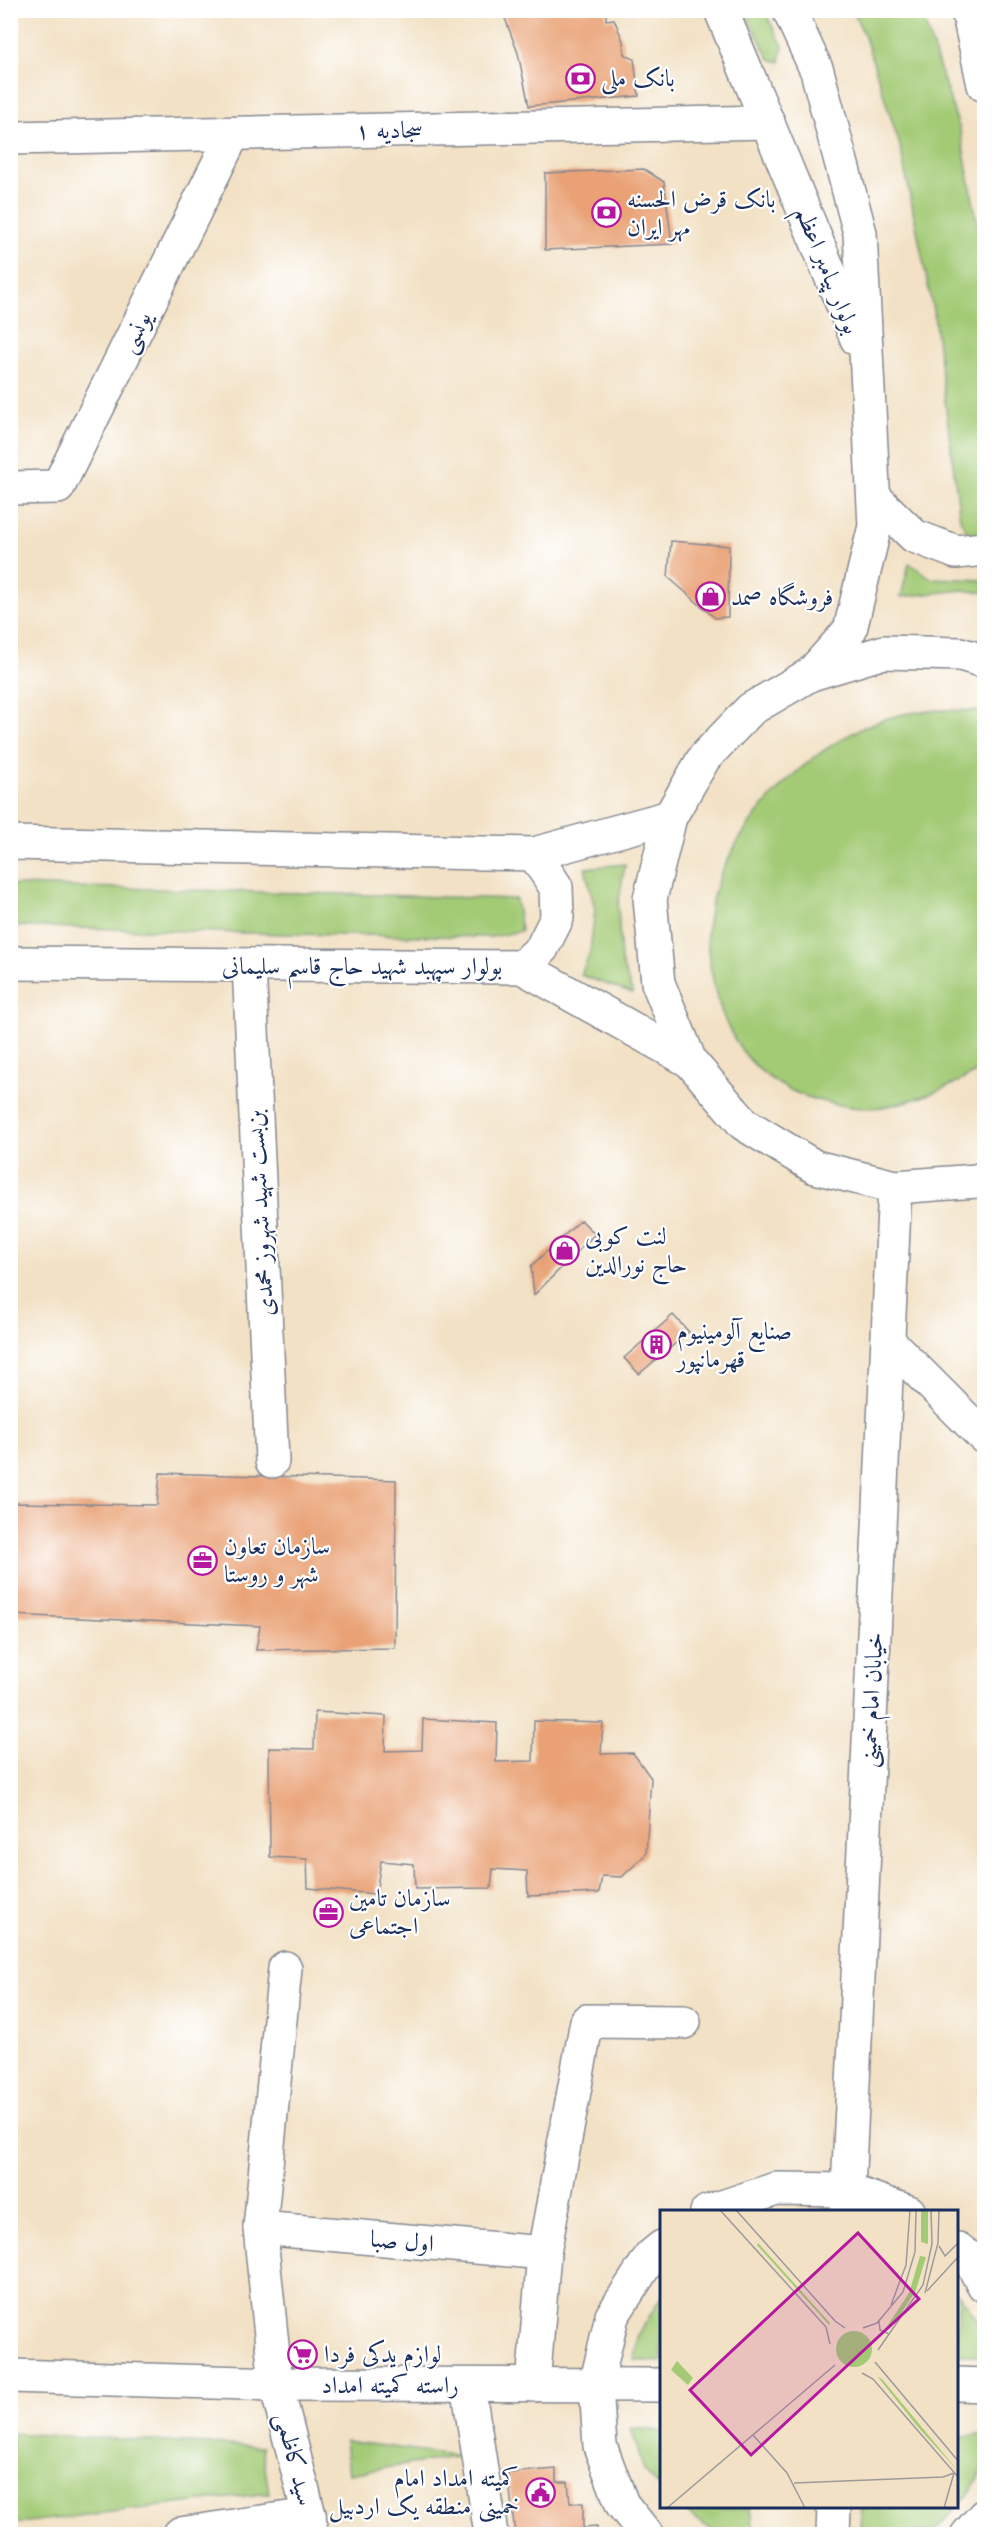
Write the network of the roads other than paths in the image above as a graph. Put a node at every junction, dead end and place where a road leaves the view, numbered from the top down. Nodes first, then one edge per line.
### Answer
1 (721, 10) edge
2 (789, 10) edge
3 (968, 10) edge
4 (984, 85) edge
5 (768, 122) junction
6 (232, 134) junction
7 (10, 138) edge
8 (866, 363) junction
9 (10, 488) edge
10 (874, 497) junction
11 (984, 549) edge
12 (984, 661) edge
13 (811, 674) junction
14 (670, 818) junction
15 (10, 843) edge
16 (534, 854) junction
17 (10, 963) edge
18 (249, 965) junction
19 (522, 967) junction
20 (690, 1061) junction
21 (984, 1178) edge
22 (895, 1187) junction
23 (888, 1341) junction
24 (984, 1437) edge
25 (272, 1461) dead end
26 (285, 1968) dead end
27 (684, 2022) dead end
28 (847, 2201) edge
29 (713, 2210) edge
30 (898, 2210) edge
31 (260, 2228) junction
32 (660, 2249) edge
33 (959, 2250) edge
34 (544, 2253) junction
35 (984, 2285) edge
36 (10, 2376) edge
37 (276, 2384) junction
38 (959, 2384) edge
39 (468, 2385) junction
40 (533, 2385) junction
41 (596, 2385) junction
42 (660, 2385) edge
43 (984, 2385) edge
44 (834, 2509) edge
45 (984, 2516) edge
46 (310, 2525) edge
47 (180, 2535) edge
48 (491, 2535) edge
49 (646, 2535) edge
50 (833, 2535) edge
51 (968, 2535) edge

1 - 5 main road, بولوار پیامبر اعظم
2 - 8 main road, بولوار پیامبر اعظم
3 - 4 main road
5 - 6 main road, سجادیه ۱
5 - 8 main road, بولوار پیامبر اعظم
6 - 7 main road, سجادیه ۱
6 - 9 main road, یونسی
8 - 10 main road, بولوار پیامبر اعظم
10 - 11 main road
10 - 13 main road, بولوار پیامبر اعظم
12 - 13 main road
13 - 14 main road
14 - 16 main road
14 - 20 main road
15 - 16 main road
16 - 19 main road
17 - 18 main road, بولوار سپهبد شهید حاج قاسم سلیمانی
18 - 19 main road, بولوار سپهبد شهید حاج قاسم سلیمانی
18 - 25 main road, بن‌بست شهید شهروز محمدی
19 - 20 main road, بولوار سپهبد شهید حاج قاسم سلیمانی
20 - 22 main road
21 - 22 main road
22 - 23 main road, خیابان امام خمینی
23 - 24 main road
23 - 28 main road, خیابان امام خمینی
26 - 31 main road
27 - 34 main road
28 - 29 main road
28 - 30 main road
31 - 34 main road, اول صبا
31 - 37 main road
32 - 41 main road
33 - 35 main road
34 - 40 main road
36 - 37 main road, راسته کمیته امداد
37 - 39 main road, راسته کمیته امداد
37 - 46 main road, سید کاظمی
38 - 43 main road
39 - 40 main road, راسته کمیته امداد
39 - 48 main road
40 - 41 main road, راسته کمیته امداد
41 - 42 main road, راسته کمیته امداد
41 - 49 main road
44 - 50 main road
45 - 51 main road
46 - 47 main road

